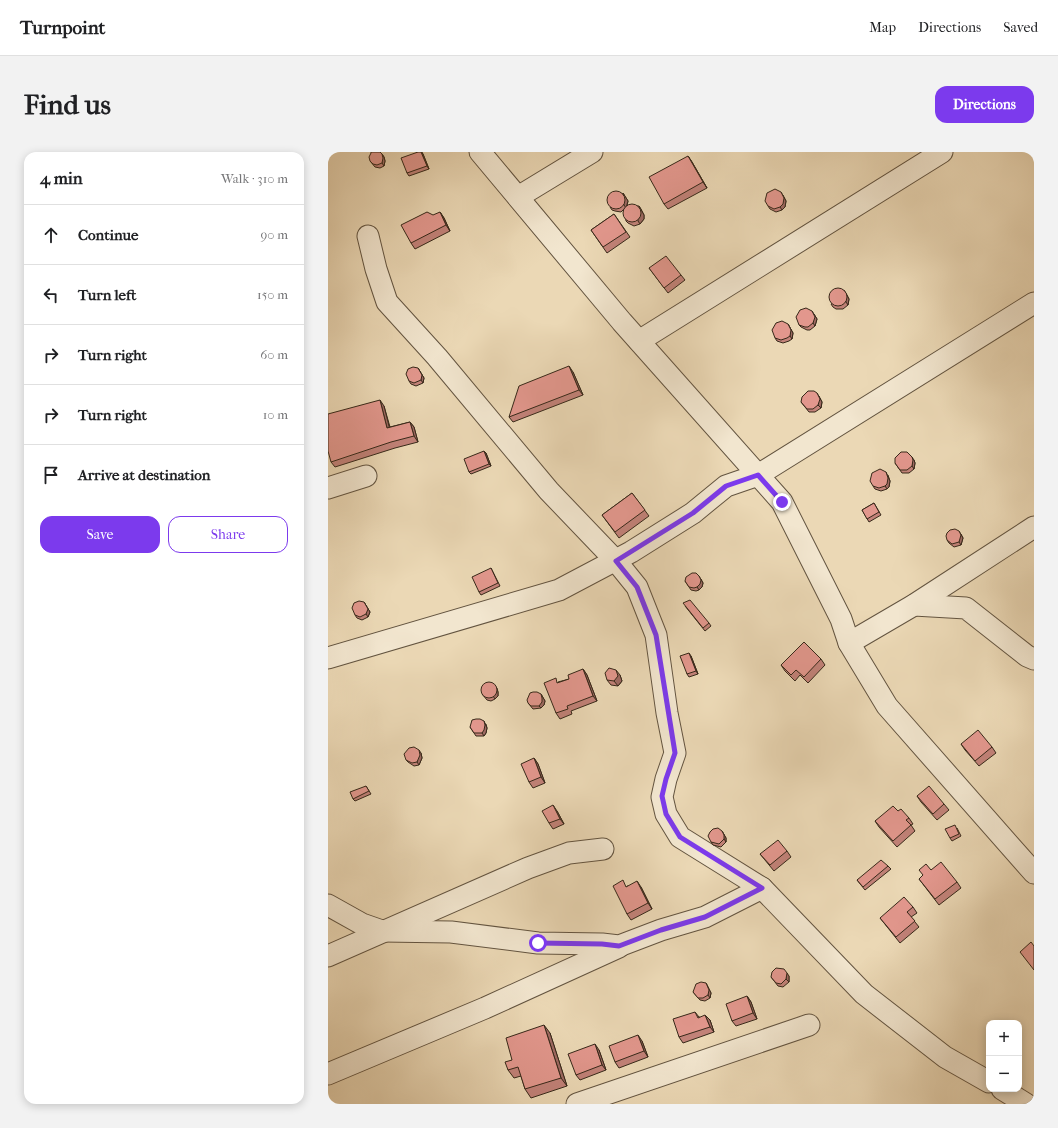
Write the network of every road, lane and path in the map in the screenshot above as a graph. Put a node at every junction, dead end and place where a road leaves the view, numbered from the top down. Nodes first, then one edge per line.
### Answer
1 (480, 152) edge
2 (592, 152) edge
3 (942, 152) edge
4 (518, 197) junction
5 (368, 236) dead end
6 (1034, 303) edge
7 (638, 341) junction
8 (758, 475) junction
9 (366, 476) dead end
10 (328, 488) edge
11 (1034, 527) edge
12 (616, 561) junction
13 (914, 605) junction
14 (849, 643) junction
15 (328, 658) edge
16 (1034, 659) edge
17 (603, 848) dead end
18 (1034, 873) edge
19 (762, 888) junction
20 (328, 906) edge
21 (382, 931) junction
22 (619, 946) junction
23 (328, 956) edge
24 (809, 1025) dead end
25 (328, 1074) edge
26 (986, 1080) edge
27 (1007, 1092) edge
28 (577, 1104) edge
29 (1026, 1104) edge

1 - 4 street
2 - 4 street
3 - 7 street
4 - 7 street
5 - 12 street
6 - 8 street
7 - 8 street
8 - 12 street
8 - 14 street
9 - 10 street
11 - 13 street
12 - 15 street
12 - 19 street
13 - 14 street
13 - 16 street
14 - 18 street
17 - 21 street
19 - 22 street
19 - 26 street
20 - 21 street
21 - 22 street
21 - 23 street
22 - 25 street
24 - 28 street
27 - 29 street

